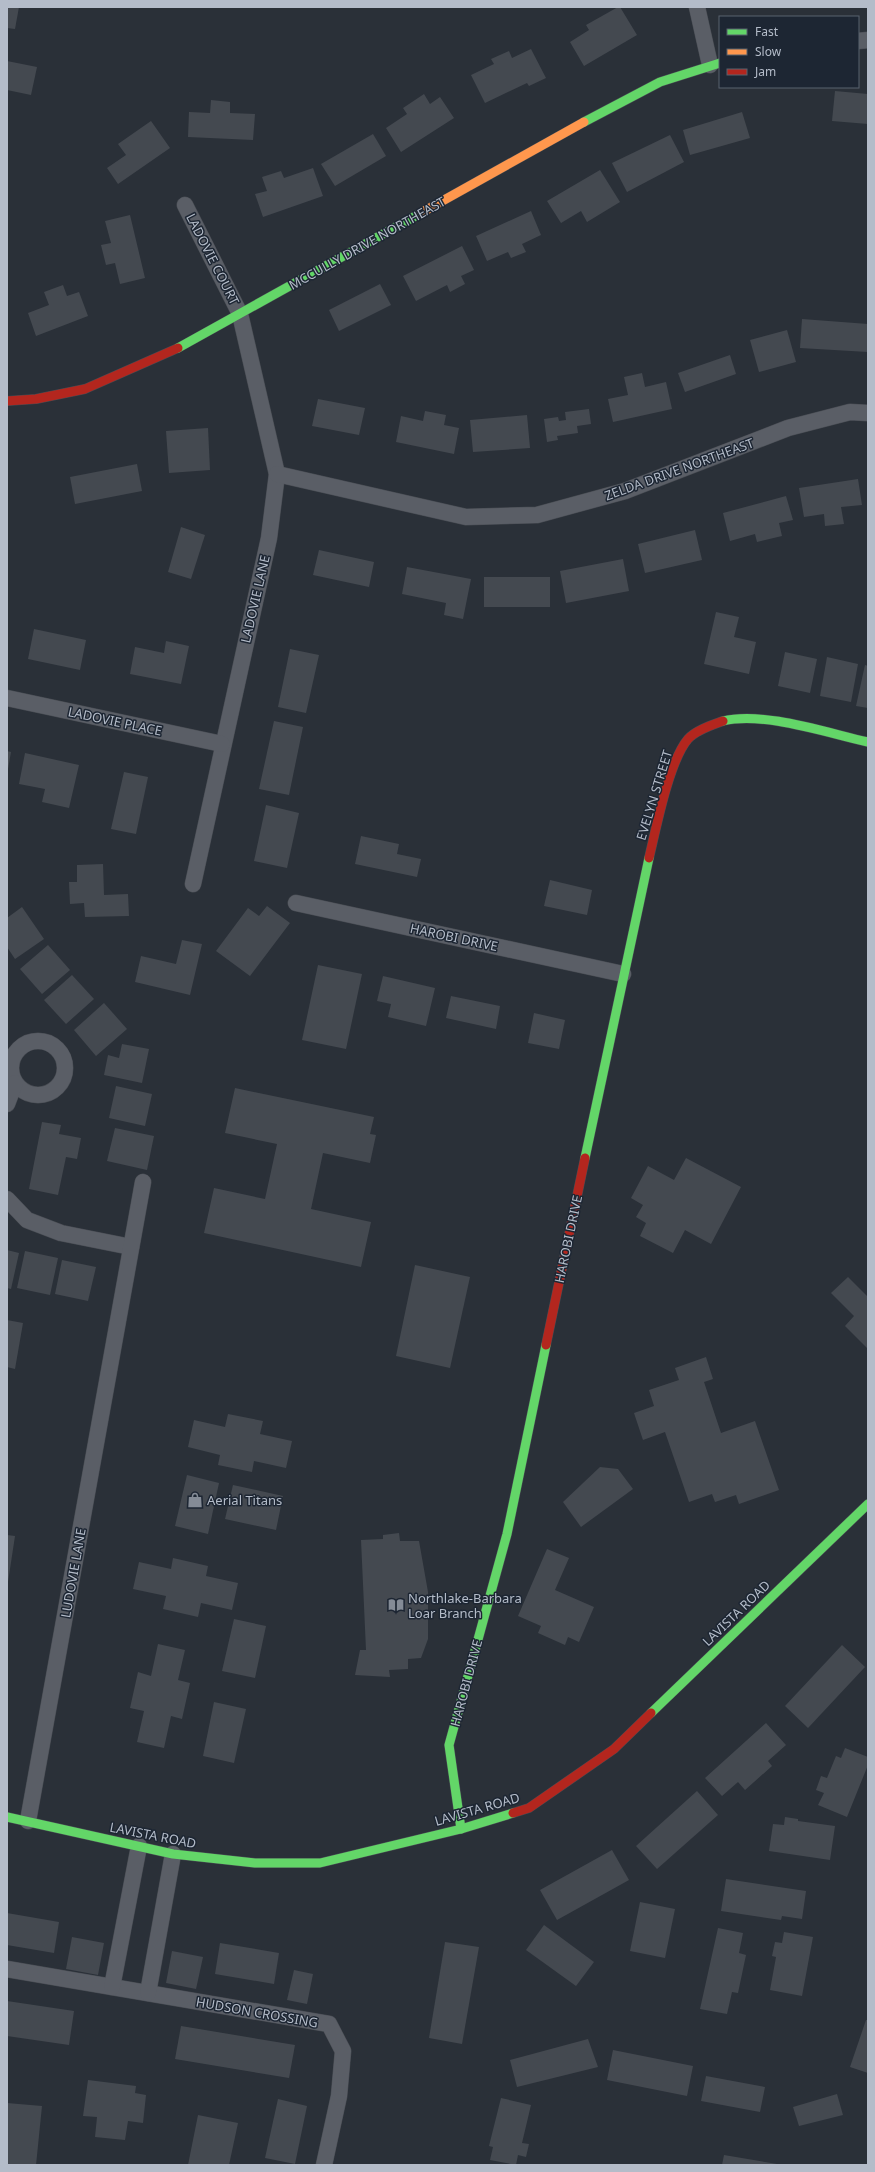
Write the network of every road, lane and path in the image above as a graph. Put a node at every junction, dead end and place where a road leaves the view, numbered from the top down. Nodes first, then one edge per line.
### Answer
1 (698, 7) edge
2 (715, 64) edge
3 (185, 205) dead end
4 (240, 314) junction
5 (7, 401) edge
6 (868, 413) edge
7 (277, 474) junction
8 (7, 698) edge
9 (868, 742) edge
10 (222, 744) junction
11 (193, 884) dead end
12 (296, 903) dead end
13 (623, 974) junction
14 (15, 1083) dead end
15 (7, 1104) edge
16 (142, 1182) dead end
17 (7, 1199) edge
18 (131, 1247) junction
19 (868, 1504) edge
20 (7, 1817) edge
21 (28, 1821) junction
22 (462, 1829) junction
23 (139, 1846) junction
24 (173, 1854) junction
25 (7, 1969) edge
26 (112, 1987) junction
27 (148, 1993) junction
28 (324, 2165) edge

1 - 2 street
2 - 4 street, MCCULLY DRIVE NORTHEAST
3 - 4 street, LADOVIE COURT
4 - 5 street, MCCULLY DRIVE NORTHEAST
4 - 7 street, LADOVIE LANE
6 - 7 street, ZELDA DRIVE NORTHEAST
7 - 10 street, LADOVIE LANE
8 - 10 street, LADOVIE PLACE
9 - 13 street, EVELYN STREET
10 - 11 street, LADOVIE LANE
12 - 13 street, HAROBI DRIVE
13 - 22 street, HAROBI DRIVE
14 - 15 street
16 - 18 street, LUDOVIE LANE
17 - 18 street
18 - 21 street, LUDOVIE LANE
19 - 22 street, LAVISTA ROAD
20 - 21 street, LAVISTA ROAD
21 - 23 street, LAVISTA ROAD
22 - 24 street, LAVISTA ROAD
23 - 24 street, LAVISTA ROAD
23 - 26 street
24 - 27 street
25 - 26 street, HUDSON CROSSING
26 - 27 street, HUDSON CROSSING
27 - 28 street, HUDSON CROSSING

